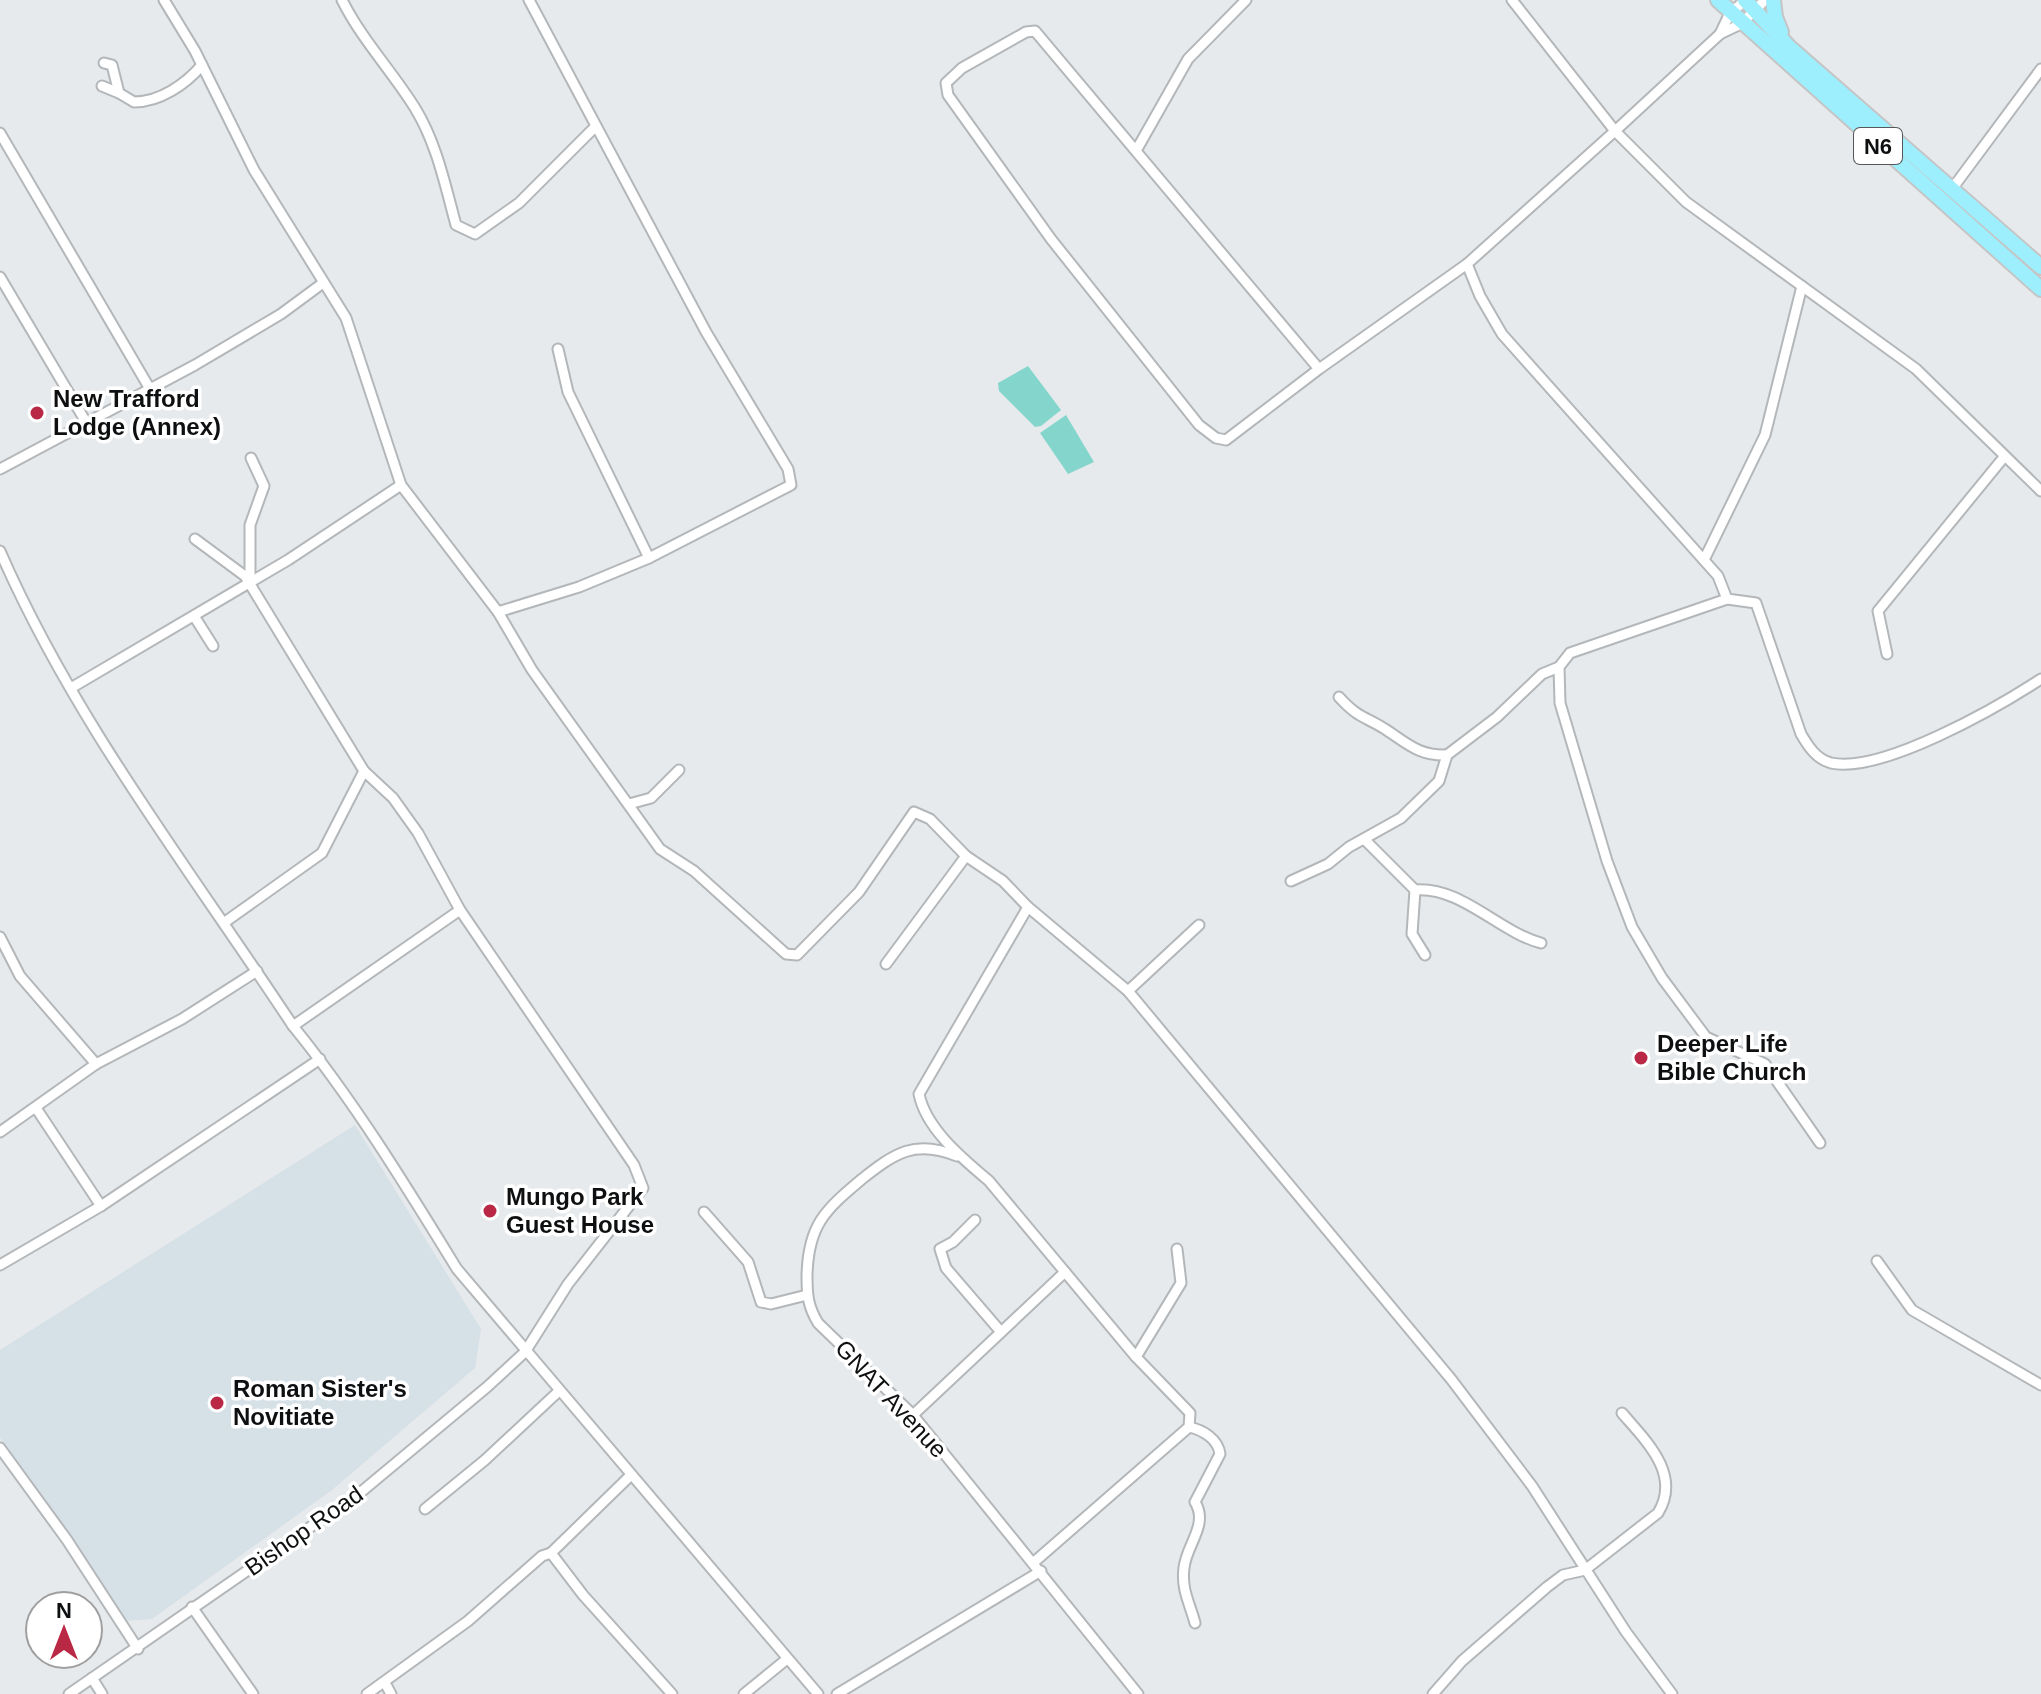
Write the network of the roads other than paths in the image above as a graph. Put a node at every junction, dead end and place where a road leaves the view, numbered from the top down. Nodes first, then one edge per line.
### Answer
1 (164, 0) edge
2 (342, 0) edge
3 (529, 0) edge
4 (1246, 0) edge
5 (1512, 0) edge
6 (1718, 0) edge
7 (1773, 0) edge
8 (1751, 2) edge
9 (1736, 18) junction
10 (1789, 47) junction
11 (104, 63) dead end
12 (202, 65) junction
13 (2041, 69) edge
14 (102, 86) dead end
15 (119, 93) junction
16 (595, 127) junction
17 (1615, 131) junction
18 (0, 133) edge
19 (1137, 149) junction
20 (1952, 189) junction
21 (1467, 264) junction
22 (2041, 267) edge
23 (0, 277) edge
24 (323, 283) junction
25 (1802, 286) junction
26 (2041, 289) edge
27 (558, 349) dead end
28 (1319, 369) junction
29 (150, 389) junction
30 (86, 422) junction
31 (2004, 457) junction
32 (251, 458) dead end
33 (0, 469) edge
34 (401, 485) junction
35 (2041, 491) edge
36 (195, 539) dead end
37 (0, 551) edge
38 (649, 558) junction
39 (1704, 560) junction
40 (250, 583) junction
41 (1727, 599) junction
42 (498, 612) junction
43 (194, 616) junction
44 (213, 646) dead end
45 (1887, 654) dead end
46 (1559, 667) junction
47 (2041, 679) edge
48 (71, 688) junction
49 (1339, 697) dead end
50 (1447, 755) junction
51 (679, 770) dead end
52 (364, 771) junction
53 (629, 804) junction
54 (1364, 839) junction
55 (966, 856) junction
56 (1291, 881) dead end
57 (1415, 890) junction
58 (1028, 907) junction
59 (460, 910) junction
60 (225, 922) junction
61 (1199, 925) dead end
62 (0, 937) edge
63 (1541, 943) dead end
64 (1425, 955) dead end
65 (886, 964) dead end
66 (257, 971) junction
67 (1128, 991) junction
68 (293, 1026) junction
69 (320, 1059) junction
70 (96, 1064) junction
71 (36, 1108) junction
72 (0, 1132) edge
73 (1820, 1143) dead end
74 (961, 1157) junction
75 (101, 1206) junction
76 (704, 1212) dead end
77 (975, 1220) dead end
78 (1177, 1249) dead end
79 (1877, 1261) dead end
80 (0, 1265) edge
81 (1065, 1272) junction
82 (807, 1295) junction
83 (1001, 1332) junction
84 (525, 1352) junction
85 (1136, 1357) junction
86 (2041, 1385) edge
87 (559, 1391) junction
88 (1622, 1413) dead end
89 (913, 1415) junction
90 (1189, 1427) junction
91 (1, 1453) edge
92 (631, 1475) junction
93 (425, 1509) dead end
94 (551, 1553) junction
95 (1033, 1563) junction
96 (1585, 1570) junction
97 (1041, 1571) junction
98 (192, 1607) junction
99 (1195, 1623) dead end
100 (138, 1649) junction
101 (787, 1659) junction
102 (92, 1678) junction
103 (385, 1683) junction
104 (69, 1694) edge
105 (102, 1694) edge
106 (253, 1694) edge
107 (367, 1694) edge
108 (391, 1694) edge
109 (672, 1694) edge
110 (744, 1694) edge
111 (818, 1694) edge
112 (837, 1694) edge
113 (1138, 1694) edge
114 (1433, 1694) edge
115 (1672, 1694) edge

1 - 12 street
2 - 16 street
3 - 16 street
4 - 19 street
5 - 17 street
6 - 9 main road, N6
7 - 10 main road
8 - 9 street
8 - 9 street
8 - 10 main road, N6
9 - 17 street
9 - 26 main road, N6
10 - 20 main road, N6
11 - 15 street
12 - 15 street
12 - 24 street
13 - 20 street
14 - 15 street
16 - 38 street
17 - 21 street
17 - 25 street
18 - 29 street
19 - 28 street
19 - 28 street
20 - 22 main road, N6
21 - 28 street
21 - 39 street
23 - 30 street
24 - 29 street
24 - 34 street
25 - 31 street
25 - 39 street
27 - 38 street
29 - 30 street
30 - 33 street
31 - 35 street
31 - 45 street
32 - 40 street
34 - 40 street
34 - 42 street
36 - 40 street
37 - 48 street
38 - 42 street
39 - 41 street
40 - 43 street
40 - 52 street
41 - 46 street
41 - 47 street
42 - 53 street
43 - 44 street
43 - 48 street
46 - 50 street
46 - 73 street
48 - 60 street
49 - 50 street
50 - 54 street
51 - 53 street
52 - 59 street
52 - 60 street
53 - 55 street
54 - 56 street
54 - 57 street
55 - 58 street
55 - 65 street
57 - 63 street
57 - 64 street
58 - 67 street
58 - 74 street
59 - 68 street
59 - 84 street, Bishop Road
60 - 66 street
61 - 67 street
62 - 70 street
66 - 68 street
66 - 70 street
67 - 96 street
68 - 69 street
69 - 75 street
69 - 84 street
70 - 71 street
71 - 72 street
71 - 75 street
74 - 81 street
74 - 82 street, GNAT Avenue
75 - 80 street
76 - 82 street
77 - 83 street
78 - 85 street
79 - 86 street
81 - 83 street
81 - 85 street
82 - 89 street, GNAT Avenue
83 - 89 street
84 - 87 street
84 - 98 street, Bishop Road
85 - 90 street
87 - 92 street
87 - 93 street
88 - 96 street
89 - 95 street, GNAT Avenue
90 - 95 street
90 - 99 street
91 - 100 street
92 - 94 street
92 - 101 street
94 - 103 street
94 - 109 street
95 - 97 street, GNAT Avenue
96 - 114 street
96 - 115 street
97 - 112 street
97 - 113 street, GNAT Avenue
98 - 100 street, Bishop Road
98 - 106 street
100 - 102 street, Bishop Road
101 - 110 street
101 - 111 street
102 - 104 street, Bishop Road
102 - 105 street
103 - 107 street
103 - 108 street

